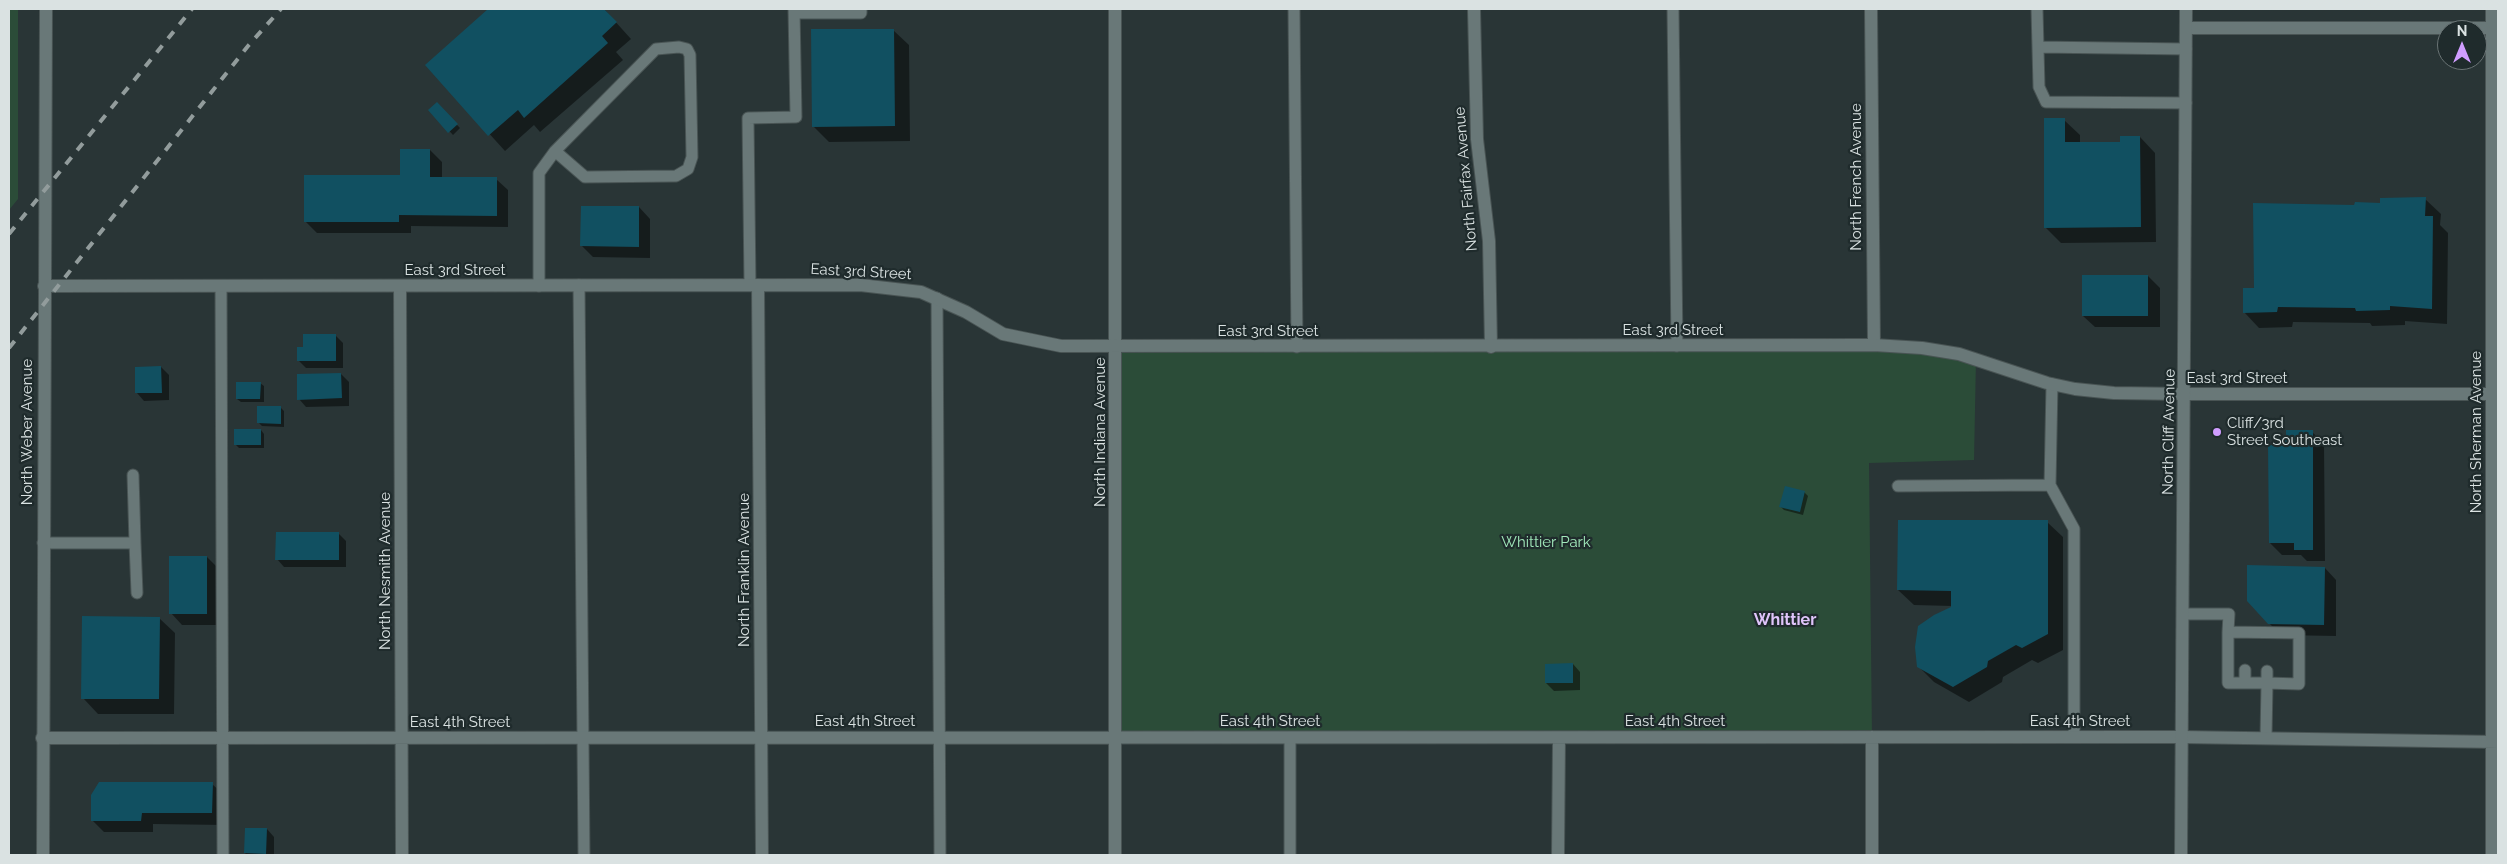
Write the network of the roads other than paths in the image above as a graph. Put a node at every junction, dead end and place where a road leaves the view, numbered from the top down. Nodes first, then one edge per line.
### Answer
1 (46, 9) edge
2 (860, 9) edge
3 (1115, 9) edge
4 (1294, 9) edge
5 (1474, 9) edge
6 (1673, 9) edge
7 (1871, 9) edge
8 (2037, 9) edge
9 (2186, 9) edge
10 (2492, 9) edge
11 (794, 11) edge
12 (2186, 28) junction
13 (2495, 28) edge
14 (2038, 47) junction
15 (2186, 49) junction
16 (2186, 103) junction
17 (555, 151) junction
18 (579, 285) junction
19 (754, 285) junction
20 (44, 286) junction
21 (222, 286) junction
22 (400, 286) junction
23 (539, 286) junction
24 (938, 298) junction
25 (1874, 345) junction
26 (1677, 346) junction
27 (1116, 347) junction
28 (1297, 347) junction
29 (1491, 347) junction
30 (2052, 384) junction
31 (2185, 394) junction
32 (2495, 394) edge
33 (133, 475) dead end
34 (2050, 485) junction
35 (1898, 486) dead end
36 (43, 543) junction
37 (135, 543) junction
38 (136, 593) dead end
39 (2183, 614) junction
40 (2228, 632) junction
41 (2245, 670) dead end
42 (2267, 671) dead end
43 (2267, 683) junction
44 (2245, 684) junction
45 (1872, 737) junction
46 (2074, 737) junction
47 (2181, 737) junction
48 (42, 738) junction
49 (223, 738) junction
50 (402, 738) junction
51 (583, 738) junction
52 (761, 738) junction
53 (939, 738) junction
54 (1116, 738) junction
55 (1290, 738) junction
56 (1559, 738) junction
57 (2266, 738) junction
58 (2495, 742) edge
59 (43, 855) edge
60 (223, 855) edge
61 (402, 855) edge
62 (584, 855) edge
63 (762, 855) edge
64 (940, 855) edge
65 (1115, 855) edge
66 (1290, 855) edge
67 (1558, 855) edge
68 (1872, 855) edge
69 (2182, 855) edge
70 (2492, 855) edge

1 - 20 street, North Weber Avenue
2 - 11 lane
3 - 27 street, North Indiana Avenue
4 - 28 lane
5 - 29 street, North Fairfax Avenue
6 - 26 lane
7 - 25 street, North French Avenue
8 - 14 lane
9 - 12 street, North Cliff Avenue
10 - 13 street, North Sherman Avenue
11 - 19 lane
12 - 13 street
12 - 15 street, North Cliff Avenue
13 - 32 street, North Sherman Avenue
14 - 15 lane
14 - 16 lane
15 - 16 street, North Cliff Avenue
16 - 31 street, North Cliff Avenue
17 - 17 lane
17 - 23 lane
18 - 19 street, East 3rd Street
18 - 23 street, East 3rd Street
18 - 51 lane
19 - 24 street, East 3rd Street
19 - 52 street, North Franklin Avenue
20 - 21 street, East 3rd Street
20 - 36 street, North Weber Avenue
21 - 22 street, East 3rd Street
21 - 49 lane
22 - 23 street, East 3rd Street
22 - 50 street, North Nesmith Avenue
24 - 27 street, East 3rd Street
24 - 53 lane
25 - 26 street, East 3rd Street
25 - 30 street, East 3rd Street
26 - 29 street, East 3rd Street
27 - 28 street, East 3rd Street
27 - 54 street, North Indiana Avenue
28 - 29 street, East 3rd Street
30 - 31 street, East 3rd Street
30 - 34 lane
31 - 32 street, East 3rd Street
31 - 39 street, North Cliff Avenue
32 - 58 street, North Sherman Avenue
33 - 37 lane
34 - 35 lane
34 - 46 lane
36 - 37 lane
36 - 48 street, North Weber Avenue
37 - 38 lane
39 - 40 lane
39 - 47 street, North Cliff Avenue
40 - 43 lane
40 - 44 lane
41 - 44 lane
42 - 43 lane
43 - 44 lane
43 - 57 lane
45 - 46 street, East 4th Street
45 - 56 street, East 4th Street
45 - 68 street
46 - 47 street, East 4th Street
47 - 57 street, East 4th Street
47 - 69 street, North Cliff Avenue
48 - 49 street, East 4th Street
48 - 59 street, North Weber Avenue
49 - 50 street, East 4th Street
49 - 60 lane
50 - 51 street, East 4th Street
50 - 61 street, North Nesmith Avenue
51 - 52 street, East 4th Street
51 - 62 lane
52 - 53 street, East 4th Street
52 - 63 street, North Franklin Avenue
53 - 54 street, East 4th Street
53 - 64 lane
54 - 55 street, East 4th Street
54 - 65 street, North Indiana Avenue
55 - 56 street, East 4th Street
55 - 66 lane
56 - 67 street
57 - 58 street, East 4th Street
58 - 70 street, North Sherman Avenue

